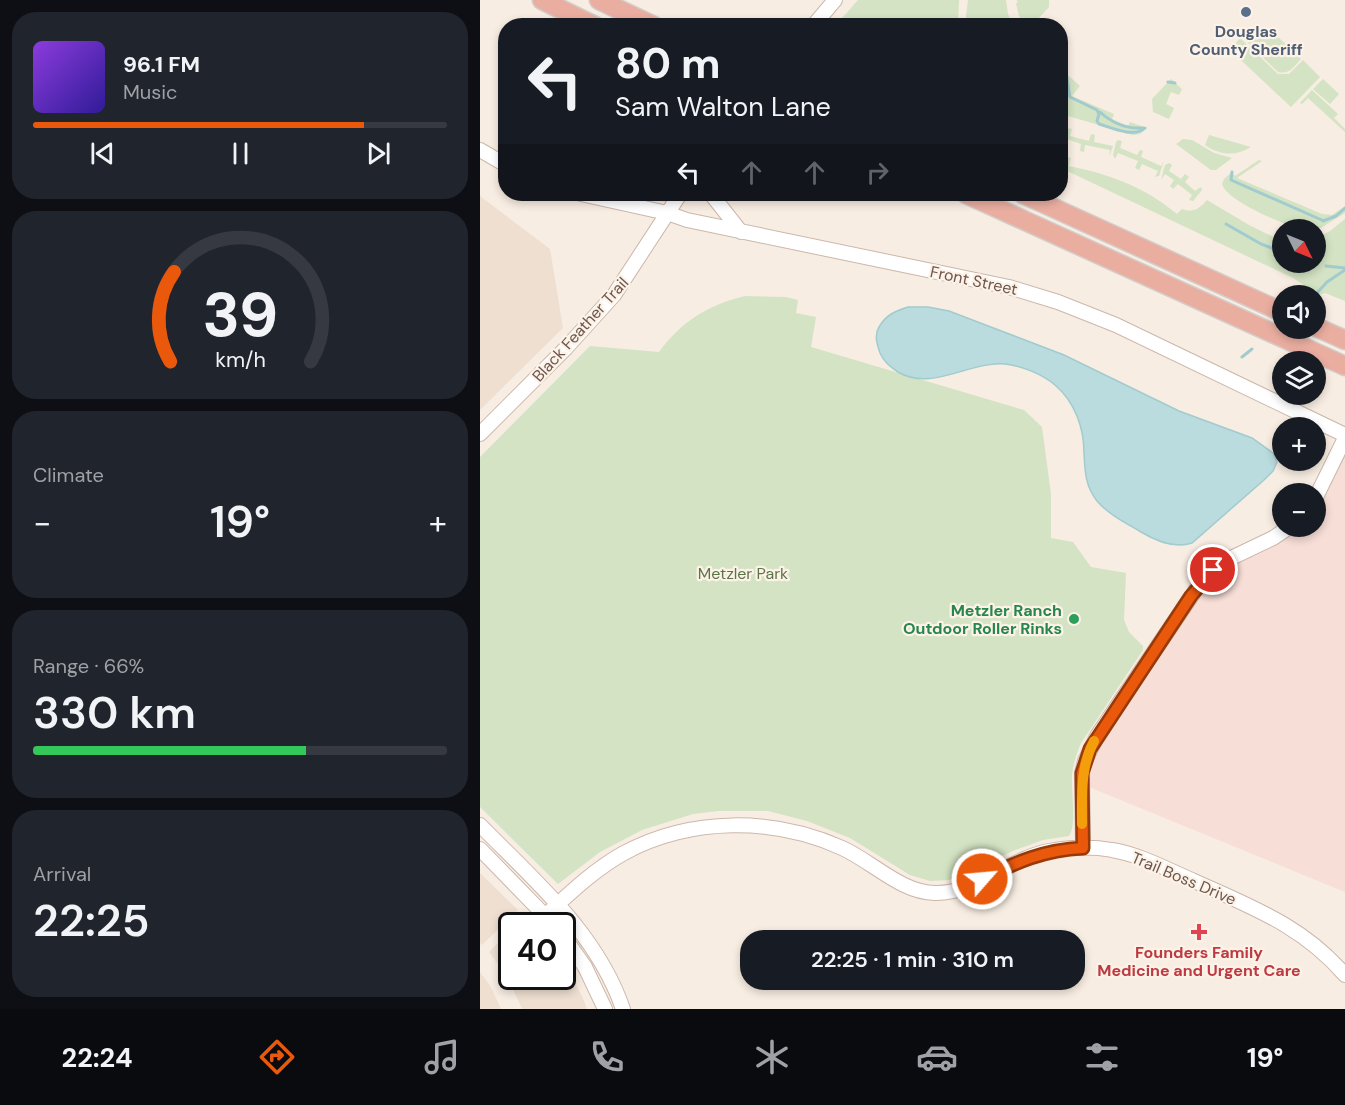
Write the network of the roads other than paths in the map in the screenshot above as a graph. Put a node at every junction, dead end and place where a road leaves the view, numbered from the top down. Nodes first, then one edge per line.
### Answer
1 (542, 0) edge
2 (599, 0) edge
3 (835, 0) edge
4 (579, 18) edge
5 (637, 18) edge
6 (820, 18) edge
7 (480, 150) edge
8 (498, 160) edge
9 (613, 201) edge
10 (675, 201) edge
11 (717, 201) edge
12 (981, 201) edge
13 (1038, 201) edge
14 (667, 213) junction
15 (741, 232) junction
16 (1272, 307) edge
17 (1326, 331) edge
18 (1345, 340) edge
19 (1345, 366) edge
20 (480, 434) edge
21 (1345, 436) edge
22 (1323, 483) edge
23 (1274, 537) edge
24 (480, 825) edge
25 (1083, 848) junction
26 (480, 849) edge
27 (558, 904) junction
28 (542, 912) edge
29 (554, 912) edge
30 (576, 955) edge
31 (1345, 975) edge
32 (605, 1009) edge
33 (623, 1009) edge

1 - 4 highway
2 - 5 highway
3 - 6 street
7 - 8 street
9 - 14 street, Front Street
10 - 14 street, Black Feather Trail
11 - 15 street
12 - 19 highway
13 - 16 highway
14 - 15 street, Front Street
14 - 20 street, Black Feather Trail
15 - 21 street, Front Street
17 - 18 highway
21 - 22 street
23 - 25 street
24 - 27 street
25 - 27 street, Trail Boss Drive
25 - 31 street, Trail Boss Drive
26 - 28 street
27 - 29 street, Trail Boss Drive
27 - 33 street
30 - 32 street

